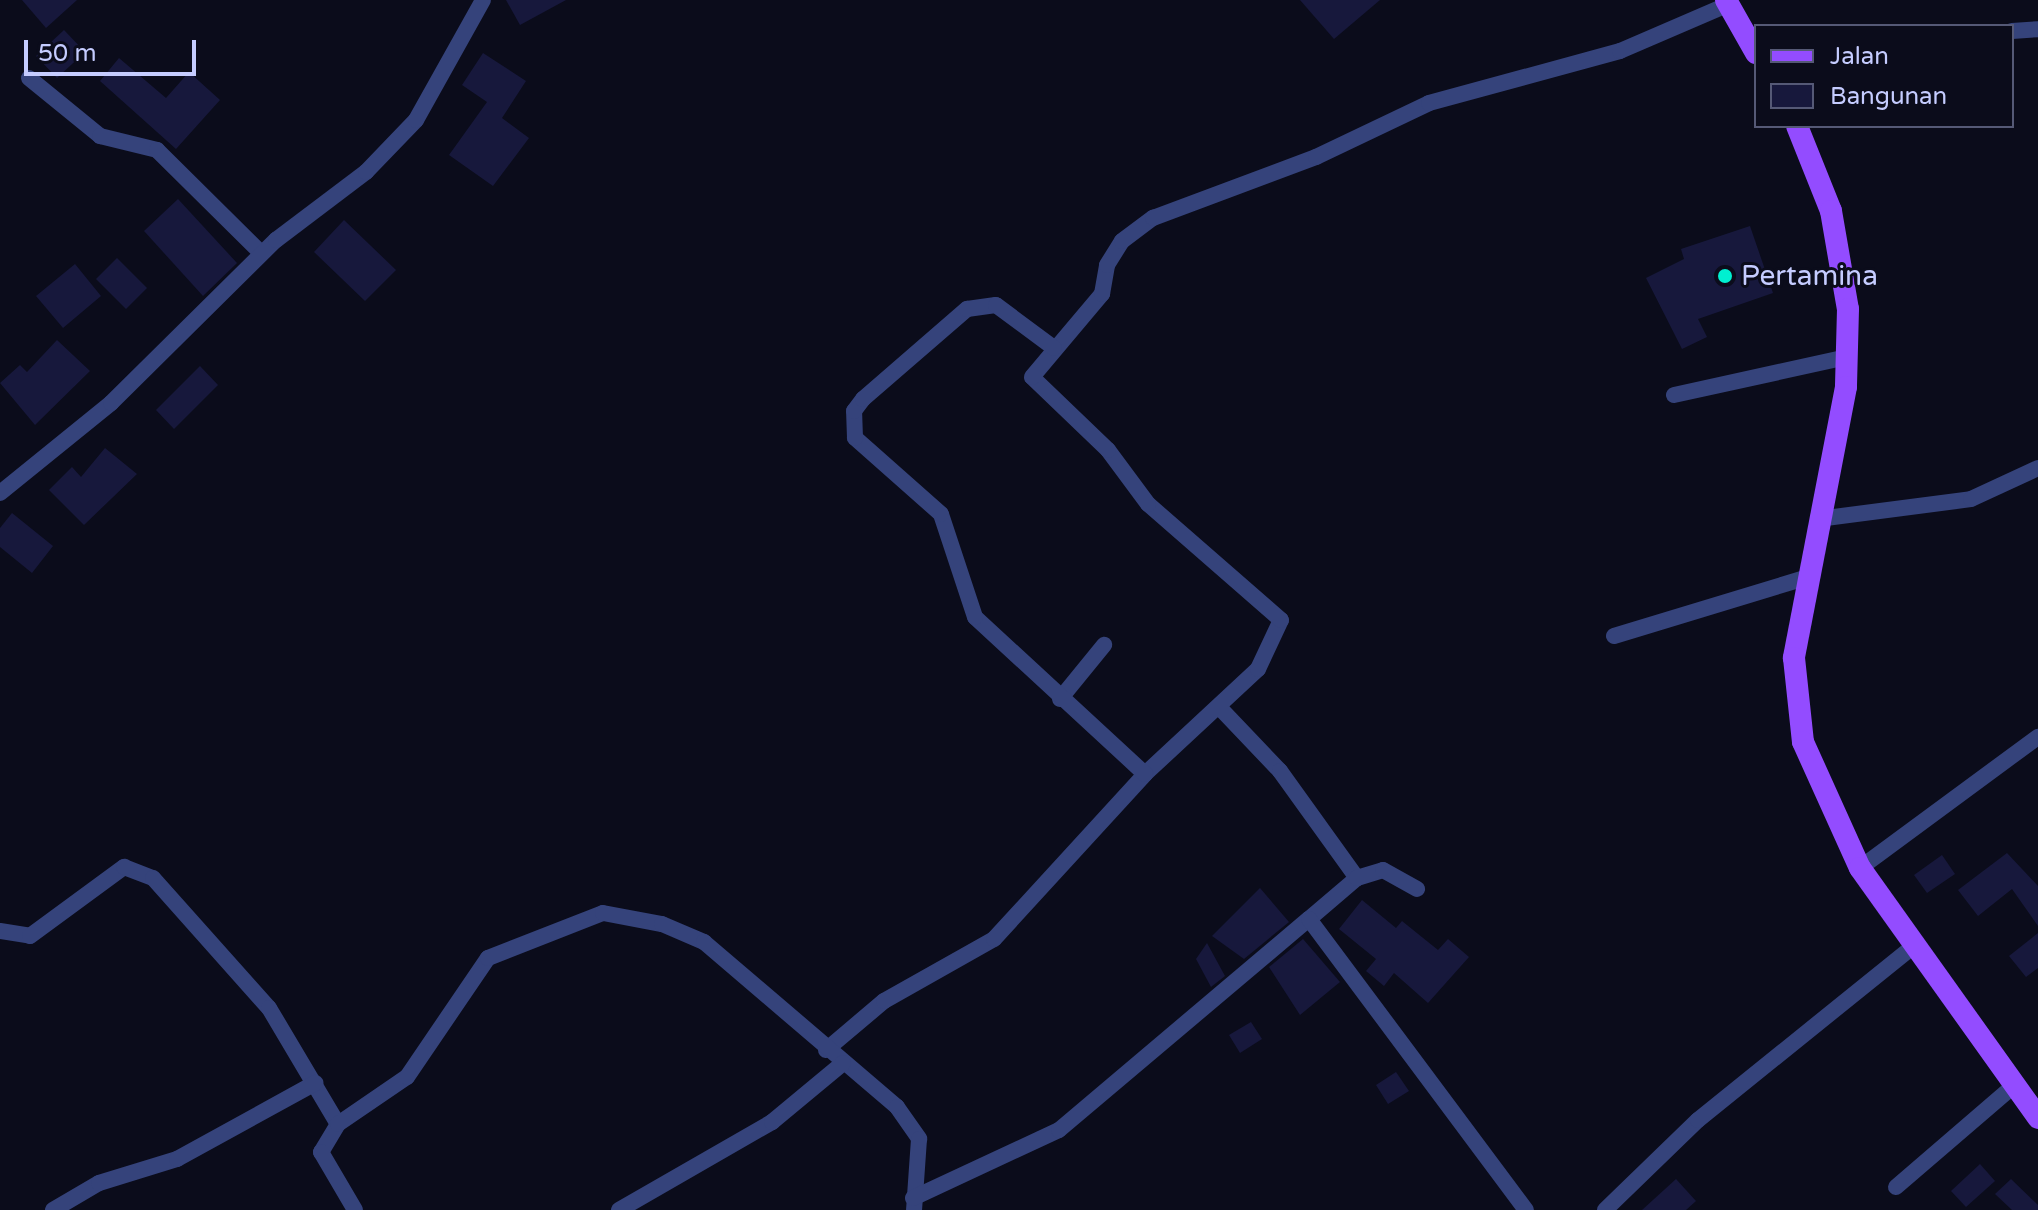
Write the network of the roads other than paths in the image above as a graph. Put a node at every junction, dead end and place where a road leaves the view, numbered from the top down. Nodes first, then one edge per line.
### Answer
1 (483, 0) edge
2 (1727, 2) edge
3 (2038, 29) edge
4 (2014, 31) edge
5 (1754, 49) edge
6 (29, 78) dead end
7 (1798, 128) edge
8 (261, 253) junction
9 (1054, 348) junction
10 (1847, 357) junction
11 (1674, 395) dead end
12 (2038, 468) edge
13 (0, 493) edge
14 (1818, 519) junction
15 (1808, 577) junction
16 (1614, 636) dead end
17 (1104, 645) dead end
18 (1060, 699) junction
19 (1220, 708) junction
20 (2038, 737) edge
21 (1145, 774) junction
22 (1860, 868) junction
23 (1357, 878) junction
24 (1417, 889) dead end
25 (1309, 919) junction
26 (0, 931) edge
27 (1911, 948) junction
28 (826, 1050) junction
29 (843, 1063) junction
30 (315, 1083) junction
31 (2011, 1088) junction
32 (2038, 1118) edge
33 (338, 1124) junction
34 (1896, 1187) dead end
35 (914, 1204) edge
36 (53, 1210) edge
37 (355, 1210) edge
38 (619, 1210) edge
39 (1526, 1210) edge
40 (1605, 1210) edge

1 - 8 street
2 - 5 main road
2 - 9 street
3 - 4 street
6 - 8 street
7 - 10 main road
8 - 13 street
9 - 18 street
9 - 19 street
10 - 11 street
10 - 14 main road
12 - 14 street
14 - 15 main road
15 - 16 street
15 - 22 main road
17 - 18 street
18 - 21 street
19 - 21 street
19 - 23 street
20 - 22 street
21 - 28 street
22 - 27 main road
23 - 24 street
23 - 25 street
25 - 35 street
25 - 39 street
26 - 30 street
27 - 31 main road
27 - 40 street
28 - 29 street
28 - 33 street
29 - 35 street
29 - 38 street
30 - 33 street
30 - 36 street
31 - 32 main road
31 - 34 street
33 - 37 street

